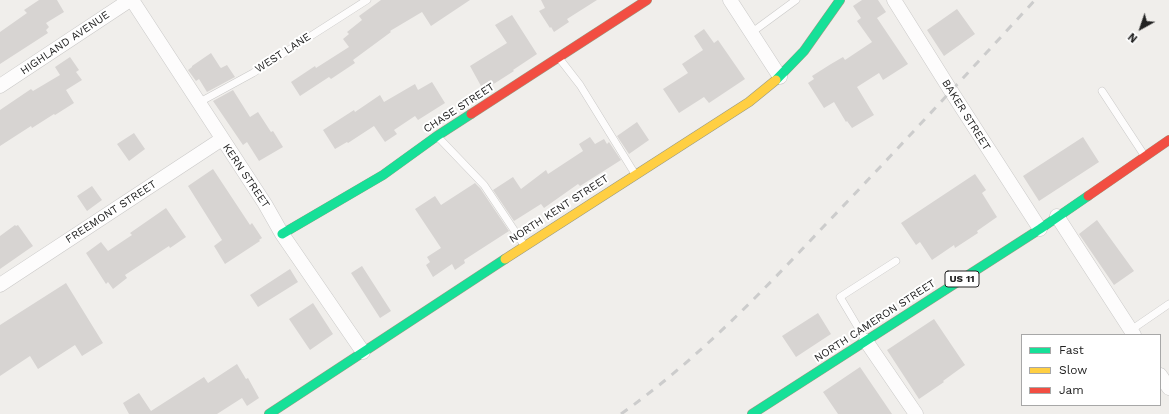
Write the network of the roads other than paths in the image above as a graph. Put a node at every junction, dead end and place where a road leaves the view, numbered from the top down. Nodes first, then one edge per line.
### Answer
1 (131, 0) edge
2 (367, 0) edge
3 (647, 0) edge
4 (730, 0) edge
5 (796, 0) edge
6 (840, 0) edge
7 (894, 0) edge
8 (751, 33) junction
9 (559, 58) junction
10 (780, 77) junction
11 (0, 86) edge
12 (1102, 91) dead end
13 (198, 104) junction
14 (437, 136) junction
15 (222, 139) junction
16 (1169, 140) edge
17 (1145, 157) junction
18 (635, 174) junction
19 (1057, 216) junction
20 (1040, 229) junction
21 (282, 234) junction
22 (525, 246) junction
23 (896, 261) dead end
24 (0, 285) edge
25 (1169, 304) edge
26 (1133, 333) edge
27 (866, 341) junction
28 (363, 352) junction
29 (1161, 376) edge
30 (1169, 388) edge
31 (269, 414) edge
32 (752, 414) edge
33 (916, 414) edge

1 - 11 street, HIGHLAND AVENUE
1 - 13 street, KERN STREET
2 - 13 lane, WEST LANE
3 - 9 street, CHASE STREET
4 - 8 street
5 - 8 lane
6 - 10 street, NORTH KENT STREET
7 - 20 street, BAKER STREET
8 - 10 street
9 - 14 street, CHASE STREET
9 - 18 lane
10 - 18 street, NORTH KENT STREET
12 - 17 lane
13 - 15 street, KERN STREET
14 - 21 street, CHASE STREET
14 - 22 lane
15 - 21 street, KERN STREET
15 - 24 street, FREEMONT STREET
16 - 17 street, NORTH CAMERON STREET / US 11
17 - 19 street, NORTH CAMERON STREET / US 11
18 - 22 street, NORTH KENT STREET
19 - 20 street, NORTH CAMERON STREET / US 11
19 - 26 street
20 - 27 street, NORTH CAMERON STREET / US 11
21 - 28 street, KERN STREET
22 - 28 street, NORTH KENT STREET
23 - 27 lane
25 - 26 lane
27 - 32 street, NORTH CAMERON STREET / US 11
27 - 33 street
28 - 31 street, NORTH KENT STREET
29 - 30 street

